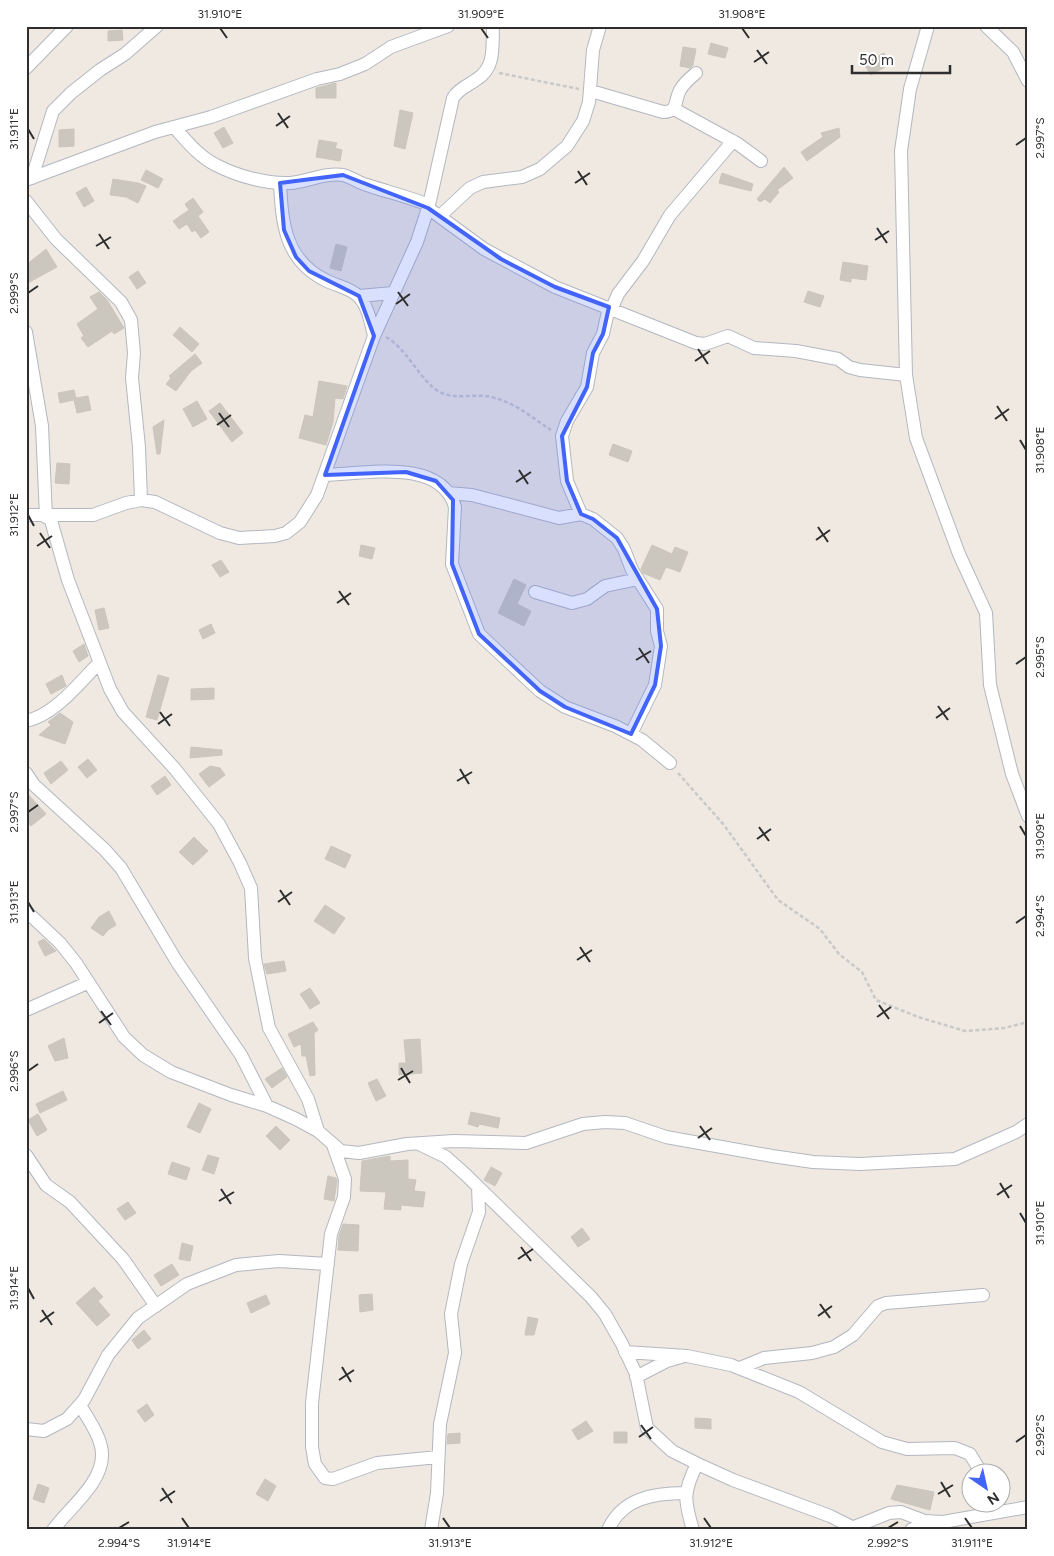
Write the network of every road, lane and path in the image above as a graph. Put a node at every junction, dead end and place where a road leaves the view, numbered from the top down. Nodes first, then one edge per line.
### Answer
1 (68, 26) edge
2 (157, 26) edge
3 (448, 26) edge
4 (493, 26) edge
5 (600, 26) edge
6 (928, 26) edge
7 (986, 26) edge
8 (26, 68) edge
9 (488, 71) junction
10 (696, 73) dead end
11 (1028, 81) edge
12 (591, 91) junction
13 (674, 109) junction
14 (174, 127) junction
15 (733, 141) junction
16 (32, 157) edge
17 (761, 161) dead end
18 (29, 179) edge
19 (280, 182) junction
20 (26, 201) edge
21 (429, 206) junction
22 (440, 216) junction
23 (393, 293) junction
24 (359, 296) junction
25 (611, 307) junction
26 (26, 332) edge
27 (375, 334) junction
28 (906, 375) junction
29 (562, 436) junction
30 (324, 475) junction
31 (448, 492) junction
32 (141, 500) junction
33 (581, 514) junction
34 (26, 515) edge
35 (48, 517) junction
36 (638, 579) junction
37 (535, 592) dead end
38 (98, 663) junction
39 (26, 721) edge
40 (631, 734) junction
41 (670, 763) joint
42 (26, 773) edge
43 (1028, 816) edge
44 (26, 911) edge
45 (87, 983) junction
46 (26, 1010) edge
47 (1028, 1022) edge
48 (267, 1106) junction
49 (1028, 1124) edge
50 (318, 1131) junction
51 (419, 1144) junction
52 (333, 1145) junction
53 (26, 1154) edge
54 (478, 1187) junction
55 (328, 1264) junction
56 (983, 1295) dead end
57 (156, 1306) junction
58 (626, 1352) junction
59 (686, 1356) junction
60 (740, 1368) junction
61 (636, 1377) junction
62 (80, 1405) junction
63 (26, 1429) edge
64 (438, 1457) junction
65 (697, 1464) junction
66 (976, 1464) edge
67 (685, 1492) junction
68 (1012, 1507) edge
69 (1028, 1507) edge
70 (970, 1514) edge
71 (928, 1522) junction
72 (856, 1528) edge
73 (53, 1530) edge
74 (431, 1530) edge
75 (608, 1530) edge
76 (693, 1530) edge
77 (911, 1530) edge

1 - 8 street
2 - 16 street
3 - 14 street
4 - 9 street
5 - 12 street
6 - 28 street
7 - 11 street
9 - 12 path
9 - 21 street
10 - 13 street
12 - 13 street
12 - 22 street
13 - 15 street
14 - 18 street
14 - 19 street
15 - 17 street
15 - 25 street
16 - 18 street
19 - 21 street
19 - 24 street
20 - 32 street
21 - 22 street
21 - 23 street
22 - 25 street
23 - 24 street
23 - 27 street
24 - 27 street
25 - 28 street
25 - 29 street
26 - 35 street
27 - 29 path
27 - 30 street
28 - 43 street
29 - 33 street
30 - 31 street
30 - 32 street
31 - 33 street
31 - 40 street
32 - 35 street
33 - 36 street
34 - 35 street
35 - 38 street
36 - 37 street
36 - 40 street
38 - 39 street
38 - 50 street
40 - 41 street
41 - 47 path
42 - 48 street
44 - 45 street
45 - 46 street
45 - 48 street
48 - 50 street
49 - 51 street
50 - 52 street
51 - 52 street
51 - 54 street
52 - 55 street
53 - 57 street
54 - 58 street
54 - 64 street
55 - 57 street
55 - 64 street
56 - 60 street
57 - 62 street
58 - 59 street
58 - 61 street
59 - 60 street
59 - 61 street
60 - 66 street
61 - 65 street
62 - 63 street
62 - 73 street
64 - 74 street
65 - 67 street
65 - 72 street
67 - 75 street
67 - 76 street
68 - 69 street
70 - 71 street
71 - 72 street
71 - 77 street

